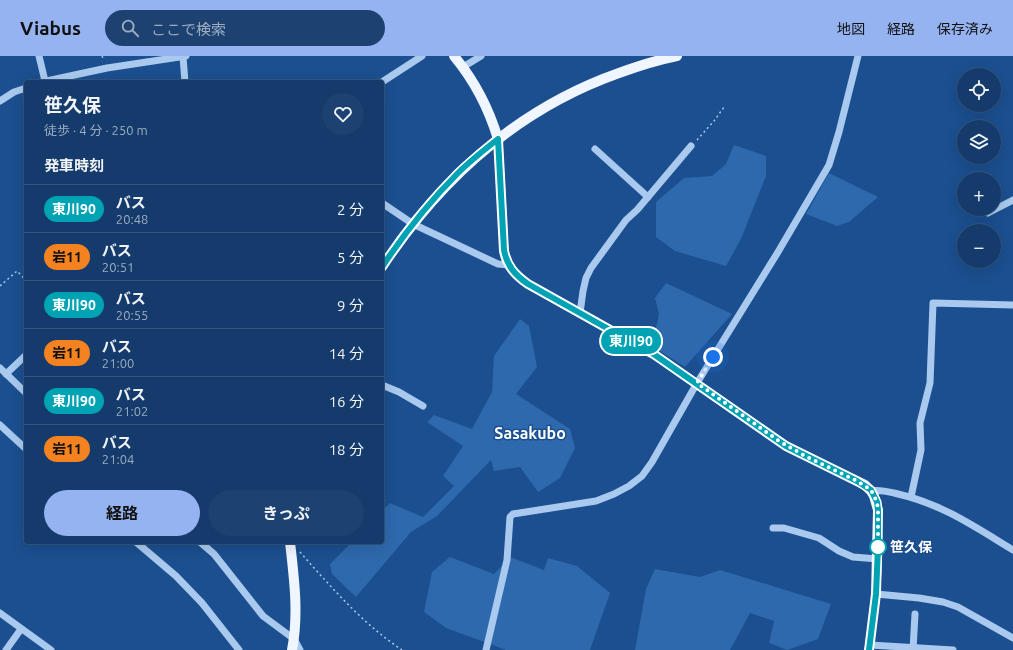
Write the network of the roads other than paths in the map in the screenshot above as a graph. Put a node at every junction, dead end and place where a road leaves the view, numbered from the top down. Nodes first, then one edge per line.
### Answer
1 (39, 56) edge
2 (185, 56) edge
3 (422, 56) edge
4 (454, 56) edge
5 (481, 56) edge
6 (677, 56) edge
7 (858, 56) edge
8 (463, 66) junction
9 (43, 80) edge
10 (52, 80) edge
11 (185, 80) edge
12 (384, 81) edge
13 (24, 89) edge
14 (0, 101) edge
15 (498, 139) junction
16 (692, 146) road end
17 (596, 149) dead end
18 (648, 197) junction
19 (1013, 200) edge
20 (384, 204) edge
21 (1001, 206) edge
22 (413, 224) junction
23 (384, 264) edge
24 (509, 265) junction
25 (1013, 306) edge
26 (580, 313) junction
27 (24, 357) edge
28 (0, 368) edge
29 (6, 374) junction
30 (697, 383) junction
31 (384, 386) edge
32 (24, 391) edge
33 (423, 406) dead end
34 (0, 425) edge
35 (24, 447) edge
36 (871, 490) junction
37 (911, 497) junction
38 (773, 528) dead end
39 (138, 544) edge
40 (202, 544) edge
41 (290, 544) edge
42 (1013, 550) edge
43 (878, 559) junction
44 (876, 594) junction
45 (0, 613) edge
46 (915, 614) dead end
47 (21, 630) junction
48 (1013, 638) edge
49 (294, 639) junction
50 (869, 648) edge
51 (913, 649) edge
52 (6, 650) edge
53 (50, 650) edge
54 (239, 650) edge
55 (292, 650) edge
56 (300, 650) edge
57 (486, 650) edge
58 (953, 650) edge

1 - 9 street
2 - 10 street
2 - 11 street
3 - 12 street
4 - 8 main road
5 - 8 street
6 - 15 main road
7 - 30 street
8 - 15 main road
13 - 14 street
15 - 22 main road
15 - 24 main road
16 - 18 street
17 - 18 street
18 - 26 street
19 - 21 street
20 - 22 street
22 - 23 main road
22 - 24 street
24 - 26 main road
25 - 37 street
26 - 30 main road
27 - 29 street
28 - 29 street
29 - 32 street
30 - 36 main road
30 - 57 street
31 - 33 street
34 - 35 street
36 - 37 street
36 - 43 main road
37 - 42 street
38 - 43 street
39 - 54 street
40 - 49 street
41 - 49 main road
43 - 44 main road
44 - 48 street
44 - 50 main road
45 - 47 street
46 - 51 street
47 - 52 street
47 - 53 street
49 - 55 main road
49 - 56 street
50 - 51 street
51 - 58 street

